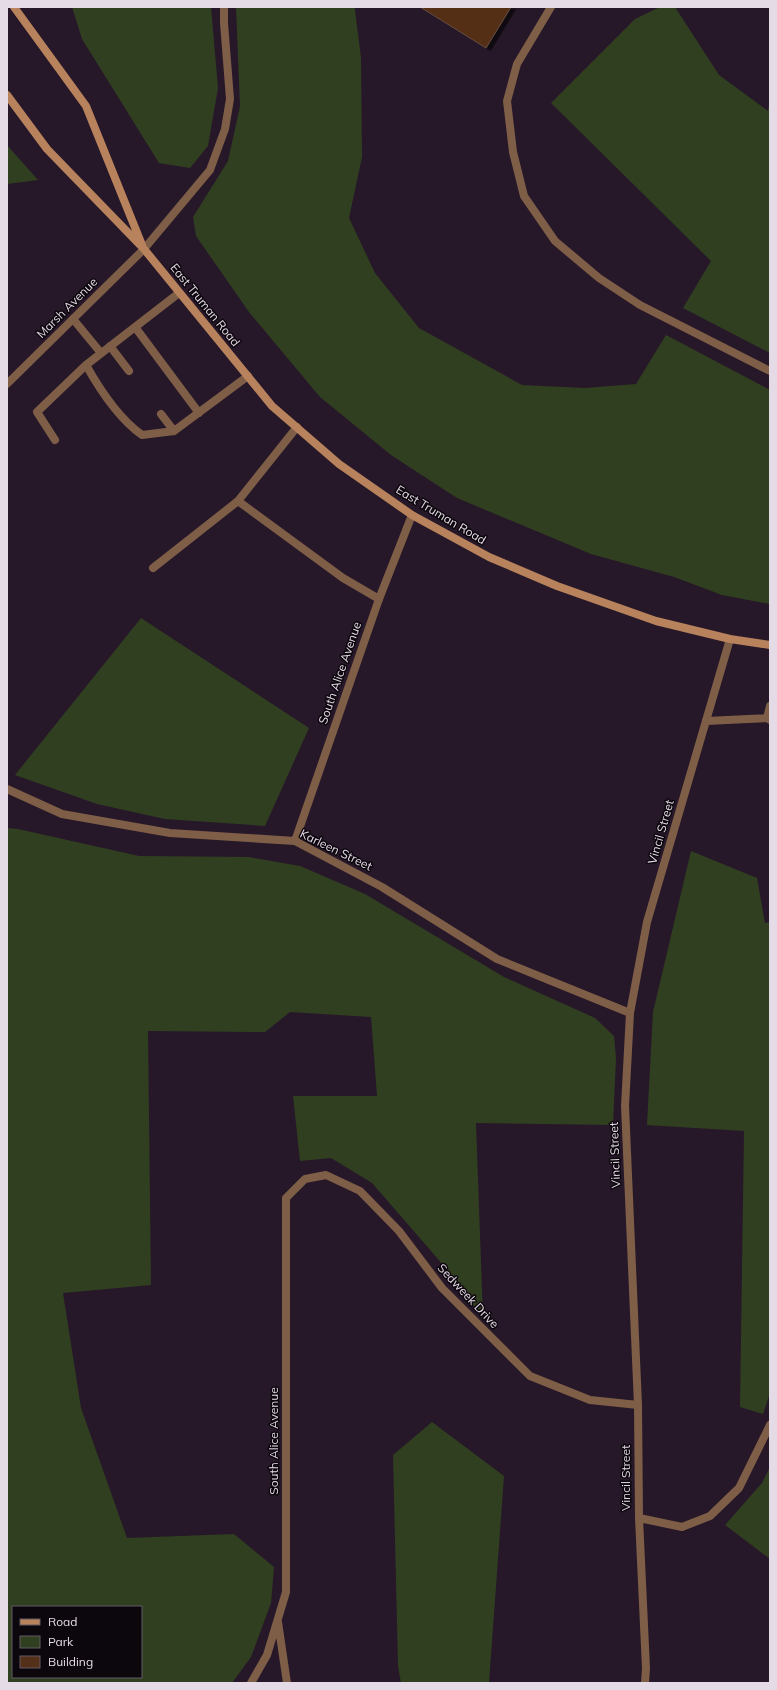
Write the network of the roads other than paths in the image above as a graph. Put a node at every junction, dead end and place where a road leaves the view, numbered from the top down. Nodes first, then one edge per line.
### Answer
1 (14, 7) edge
2 (224, 7) edge
3 (551, 7) edge
4 (7, 95) edge
5 (144, 250) junction
6 (180, 293) junction
7 (73, 319) junction
8 (135, 327) junction
9 (110, 346) junction
10 (101, 353) junction
11 (86, 365) junction
12 (129, 371) dead end
13 (770, 371) edge
14 (248, 376) junction
15 (7, 384) edge
16 (200, 413) junction
17 (161, 414) dead end
18 (297, 427) junction
19 (174, 431) junction
20 (55, 440) dead end
21 (238, 501) junction
22 (412, 514) junction
23 (153, 568) dead end
24 (379, 599) junction
25 (730, 639) junction
26 (770, 645) edge
27 (770, 706) edge
28 (768, 719) edge
29 (706, 720) junction
30 (7, 789) edge
31 (295, 841) junction
32 (630, 1013) junction
33 (286, 1198) joint
34 (638, 1405) junction
35 (770, 1425) edge
36 (638, 1518) junction
37 (278, 1619) junction
38 (251, 1683) edge
39 (287, 1683) edge
40 (645, 1683) edge

1 - 5 main road, East Truman Road
2 - 5 street, Marsh Avenue
3 - 13 street
4 - 5 main road, East Truman Road
5 - 6 main road, East Truman Road
5 - 7 street, Marsh Avenue
6 - 8 street
6 - 14 main road, East Truman Road
7 - 10 street
7 - 15 street, Marsh Avenue
8 - 9 street
8 - 16 street
9 - 10 street
9 - 12 street
10 - 11 street
11 - 19 street
11 - 20 street
14 - 16 street
14 - 18 main road, East Truman Road
16 - 19 street
17 - 19 street
18 - 21 street
18 - 22 main road, East Truman Road
21 - 23 street
21 - 24 street
22 - 24 street, South Alice Avenue
22 - 25 main road, East Truman Road
24 - 31 street, South Alice Avenue
25 - 26 main road, East Truman Road
25 - 29 street, Vincil Street
27 - 28 street
28 - 29 street
29 - 32 street, Vincil Street
30 - 31 street, Karleen Street
31 - 32 street, Karleen Street
32 - 34 street, Vincil Street
33 - 34 street, Sedweek Drive
33 - 37 street, South Alice Avenue
34 - 36 street, Vincil Street
35 - 36 street
36 - 40 street, Vincil Street
37 - 38 street
37 - 39 street, South Alice Avenue

